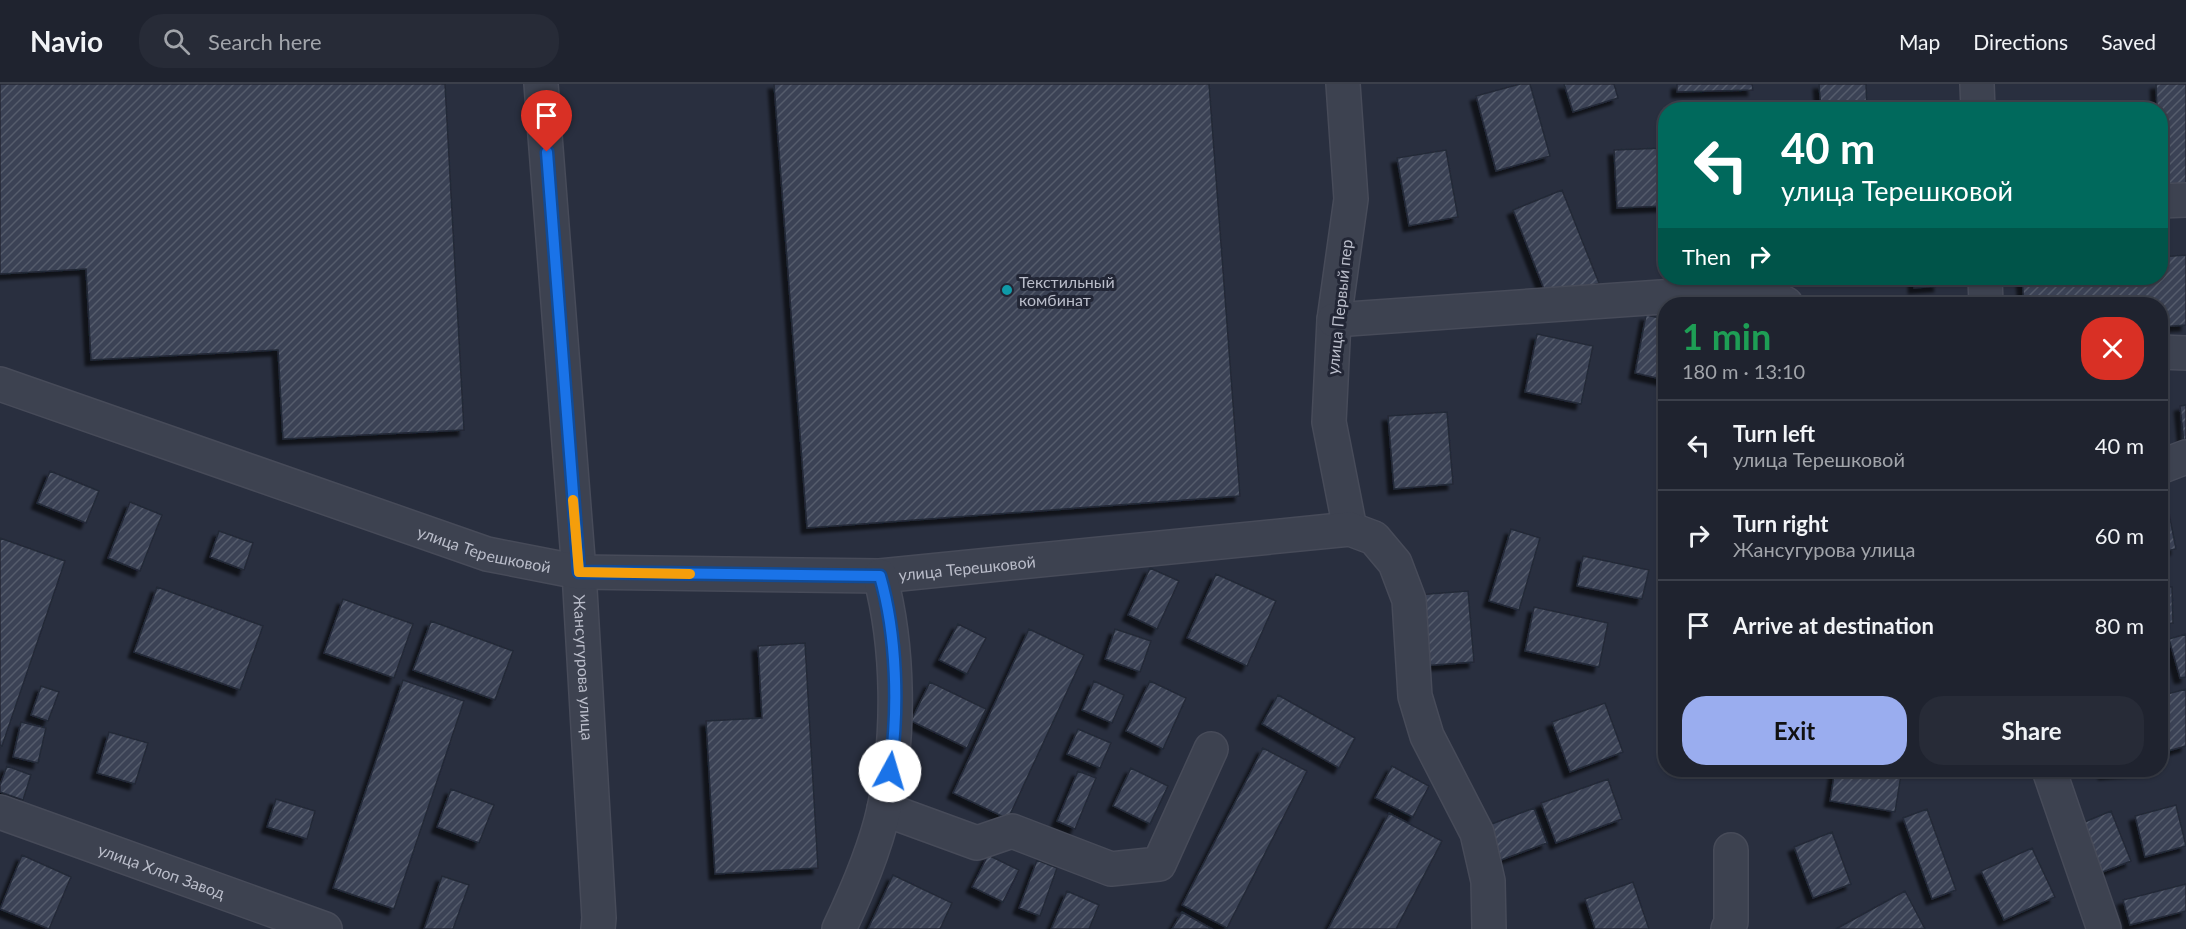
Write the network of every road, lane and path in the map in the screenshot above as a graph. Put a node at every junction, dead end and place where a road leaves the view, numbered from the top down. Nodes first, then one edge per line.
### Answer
1 (542, 84) edge
2 (1343, 84) edge
3 (1977, 84) edge
4 (1978, 102) edge
5 (2186, 200) edge
6 (2168, 201) edge
7 (1658, 297) edge
8 (1661, 297) edge
9 (1774, 297) edge
10 (1334, 320) junction
11 (2168, 352) edge
12 (2186, 353) edge
13 (0, 384) edge
14 (2186, 457) edge
15 (2168, 464) edge
16 (1350, 529) junction
17 (579, 572) junction
18 (880, 576) junction
19 (1211, 749) dead end
20 (2051, 777) edge
21 (884, 808) junction
22 (0, 813) edge
23 (1731, 850) dead end
24 (325, 929) edge
25 (598, 929) edge
26 (839, 929) edge
27 (1490, 929) edge
28 (1728, 929) edge
29 (2104, 929) edge

1 - 17 street, Жансугурова улица
2 - 10 street, улица Первый пер
3 - 4 street
5 - 6 street
7 - 10 street
8 - 9 street
10 - 16 street, улица Первый пер
11 - 12 street
13 - 17 street, улица Терешковой
14 - 15 street
16 - 18 street, улица Терешковой
16 - 27 street
17 - 18 street, улица Терешковой
17 - 25 street, Жансугурова улица
18 - 21 street
19 - 21 street
20 - 29 street
21 - 26 street
22 - 24 street, улица Хлоп Завод
23 - 28 street

